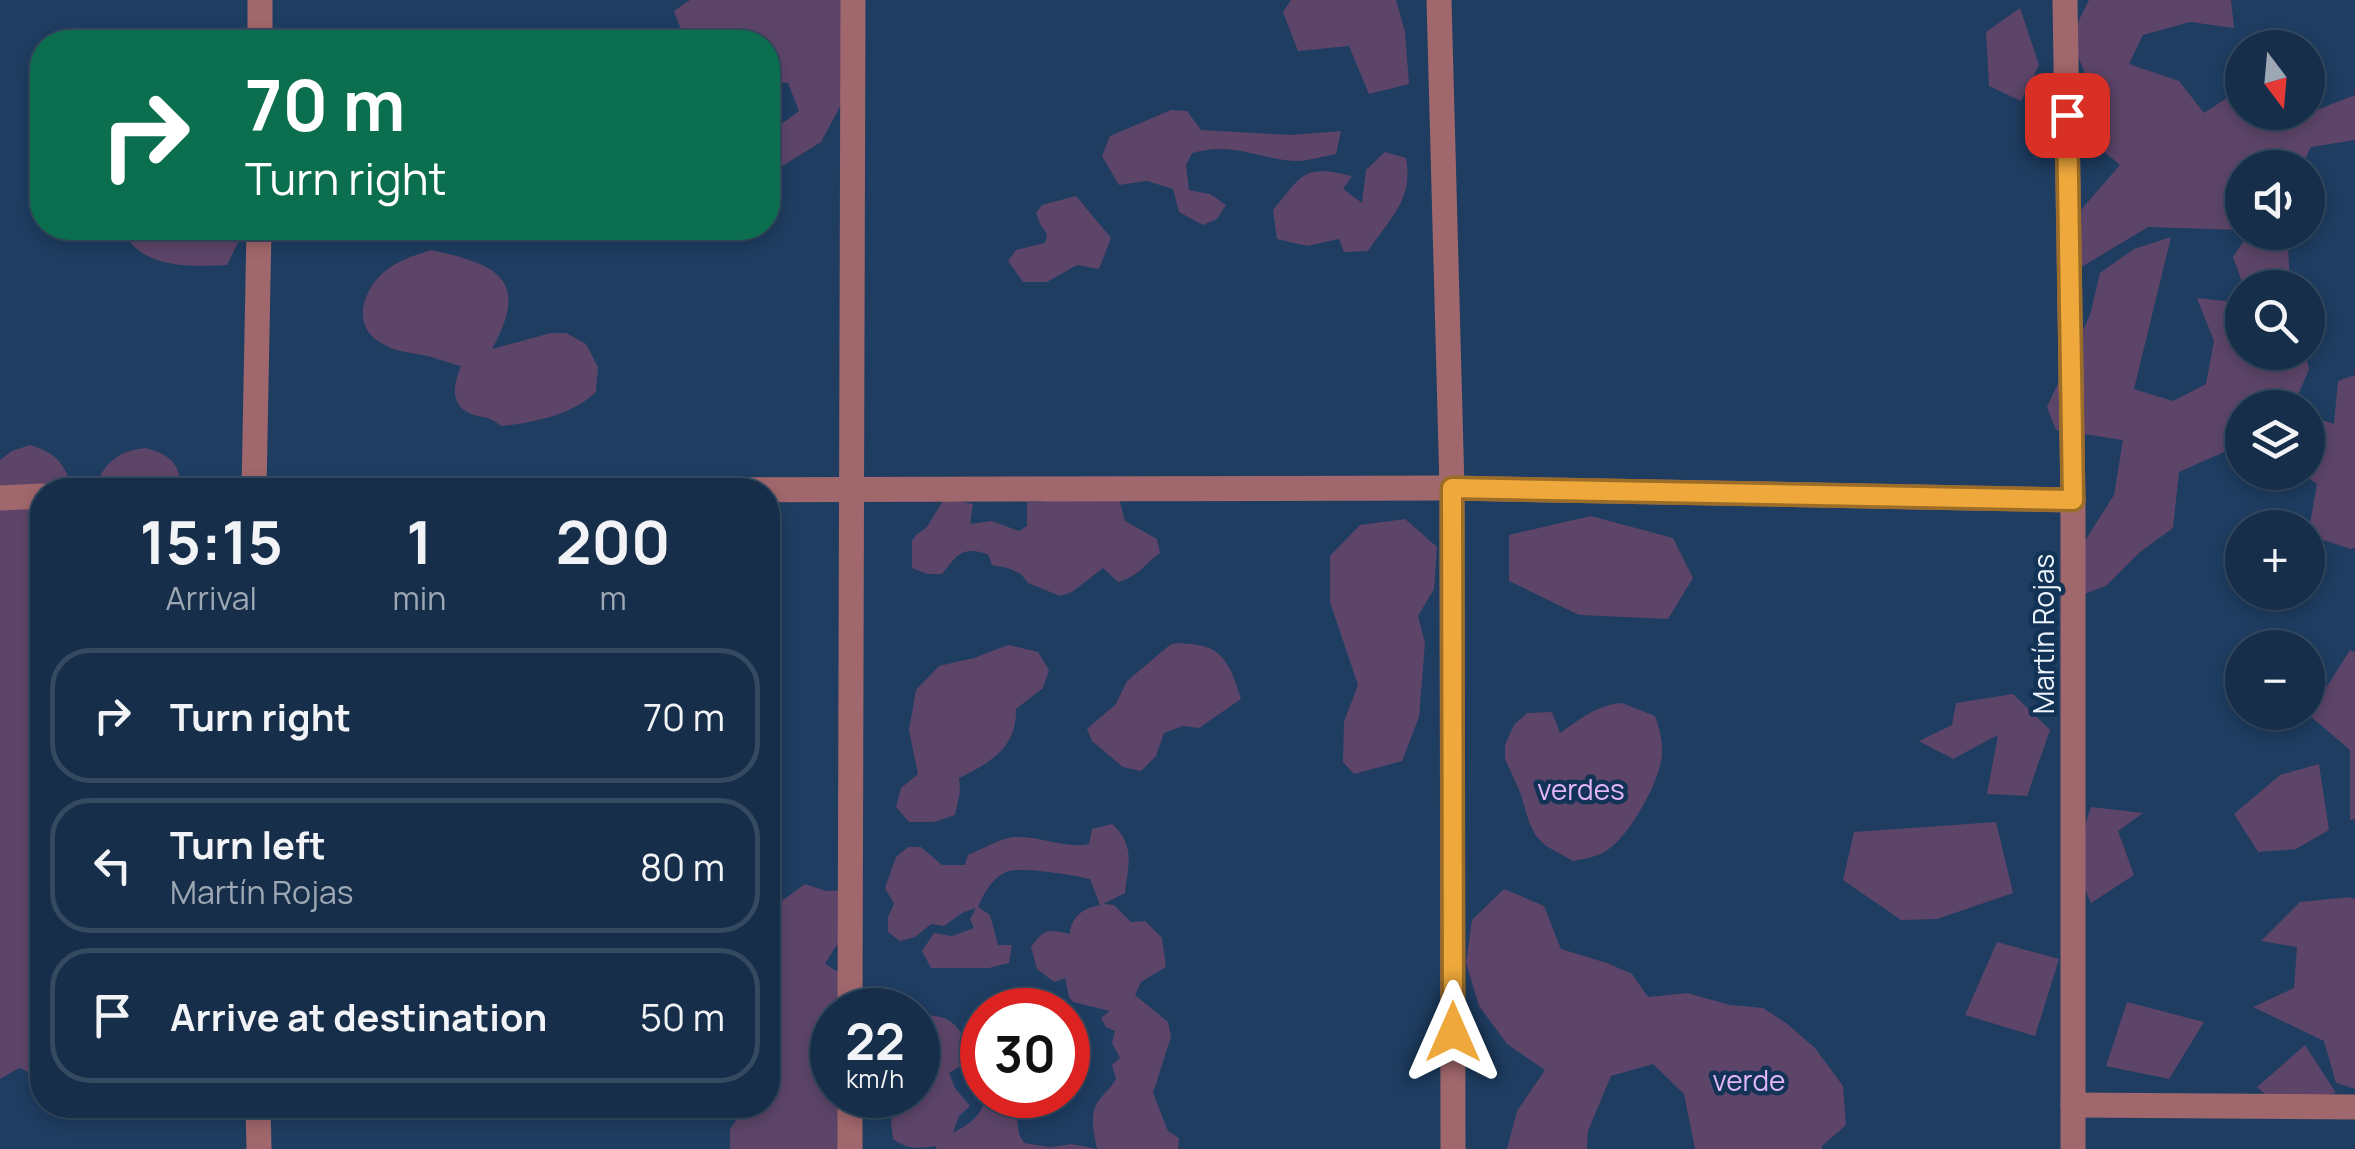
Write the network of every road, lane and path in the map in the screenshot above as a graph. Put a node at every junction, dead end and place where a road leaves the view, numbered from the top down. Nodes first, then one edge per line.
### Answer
1 (260, 0) edge
2 (853, 0) edge
3 (1439, 0) edge
4 (2065, 0) edge
5 (260, 30) edge
6 (259, 240) edge
7 (254, 478) edge
8 (852, 488) junction
9 (1452, 488) junction
10 (780, 489) edge
11 (30, 497) edge
12 (0, 498) edge
13 (2073, 500) junction
14 (850, 988) edge
15 (2072, 1105) junction
16 (2355, 1107) edge
17 (258, 1118) edge
18 (850, 1118) edge
19 (258, 1149) edge
20 (850, 1149) edge
21 (1454, 1149) edge
22 (2072, 1149) edge

1 - 5 street
2 - 8 street
3 - 9 street
4 - 13 street, Martín Rojas
6 - 7 street
8 - 9 street
8 - 10 street
8 - 14 street
9 - 13 street
9 - 21 street
11 - 12 street
13 - 15 street, Martín Rojas
15 - 16 street
15 - 22 street, Martín Rojas
17 - 19 street
18 - 20 street

